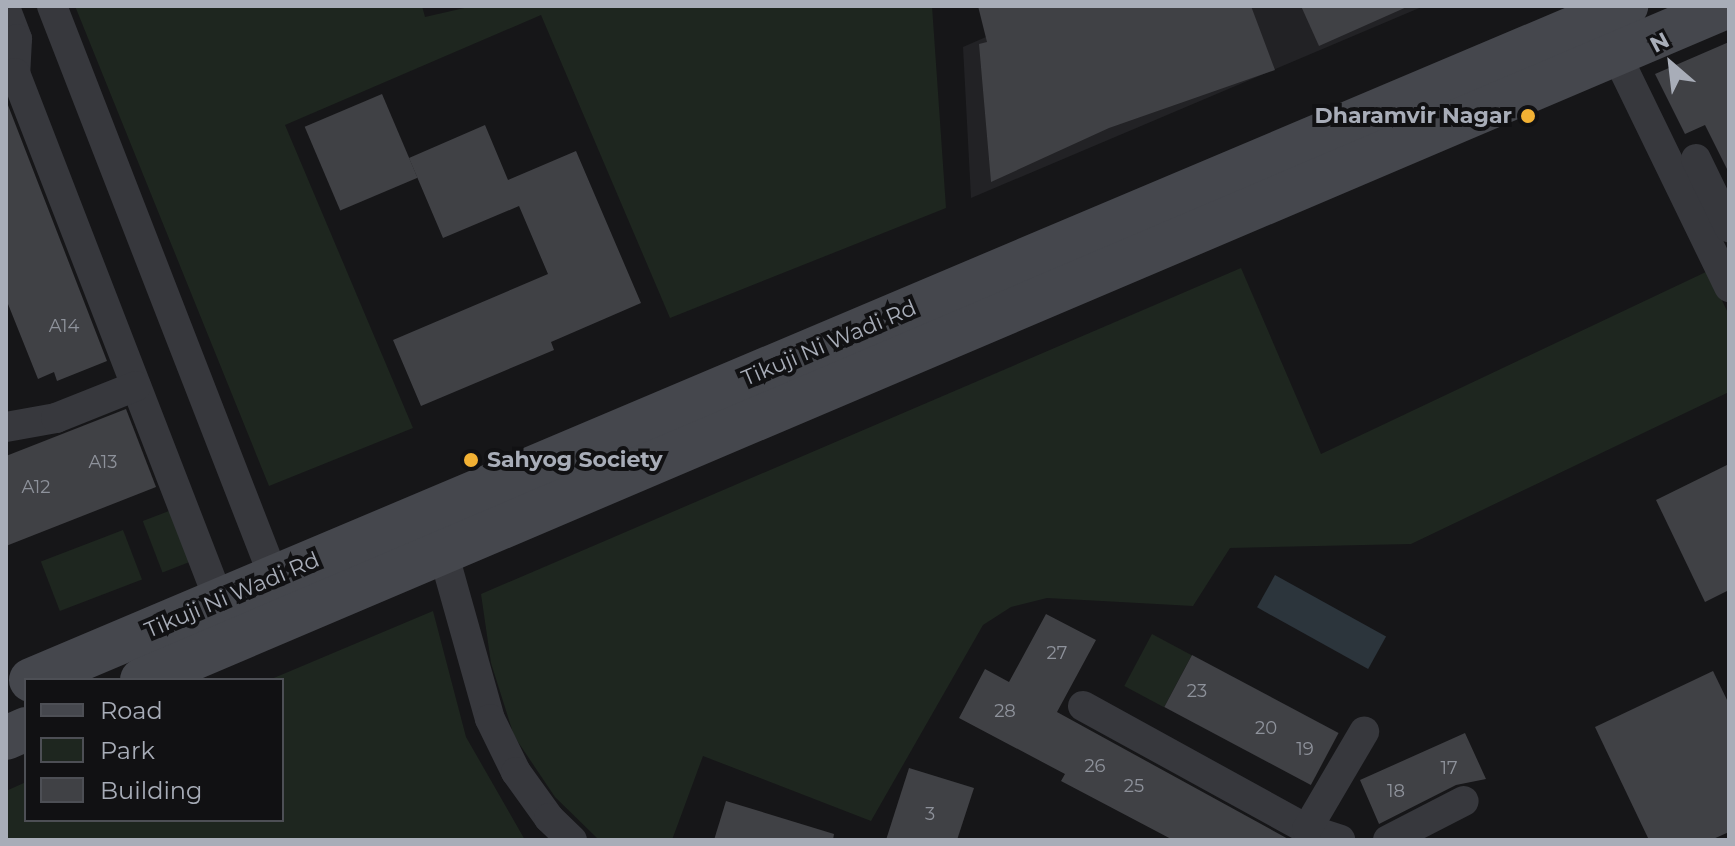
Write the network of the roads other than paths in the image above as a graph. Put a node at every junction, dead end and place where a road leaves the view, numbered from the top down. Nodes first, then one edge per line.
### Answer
1 (52, 6) edge
2 (1626, 6) edge
3 (1728, 6) edge
4 (6, 10) edge
5 (1616, 54) junction
6 (1696, 159) dead end
7 (1729, 227) edge
8 (1729, 287) edge
9 (136, 386) junction
10 (6, 427) edge
11 (443, 552) junction
12 (274, 577) junction
13 (219, 600) junction
14 (290, 617) junction
15 (36, 678) edge
16 (147, 678) edge
17 (1083, 706) dead end
18 (1364, 732) dead end
19 (1464, 801) dead end
20 (1307, 829) junction
21 (572, 840) edge
22 (1340, 840) edge
23 (1388, 840) edge

1 - 12 street
2 - 12 main road, Tikuji Ni Wadi Rd
3 - 5 main road, Tikuji Ni Wadi Rd
4 - 9 street
5 - 8 street
5 - 11 main road, Tikuji Ni Wadi Rd
6 - 7 street
9 - 10 street
9 - 13 street
11 - 14 main road, Tikuji Ni Wadi Rd
11 - 21 street
12 - 13 main road, Tikuji Ni Wadi Rd
12 - 14 street
13 - 15 main road, Tikuji Ni Wadi Rd
14 - 16 main road, Tikuji Ni Wadi Rd
17 - 20 street
18 - 20 street
19 - 23 street
20 - 22 street

